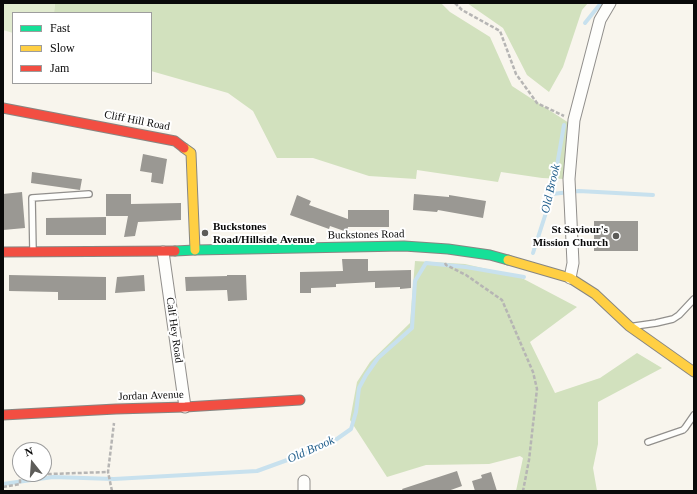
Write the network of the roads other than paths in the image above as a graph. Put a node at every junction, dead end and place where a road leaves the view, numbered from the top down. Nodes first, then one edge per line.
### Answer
1 (610, 3) edge
2 (3, 108) edge
3 (90, 194) dead end
4 (194, 250) junction
5 (3, 252) edge
6 (33, 252) junction
7 (163, 252) junction
8 (570, 278) junction
9 (694, 299) edge
10 (687, 306) junction
11 (694, 309) edge
12 (629, 326) junction
13 (694, 372) edge
14 (300, 400) dead end
15 (185, 407) junction
16 (3, 415) edge
17 (694, 415) edge
18 (648, 442) dead end

1 - 8 street
2 - 4 main road, Cliff Hill Road
3 - 6 lane
4 - 7 main road, Buckstones Road
4 - 8 main road, Buckstones Road
5 - 6 main road, Buckstones Road
6 - 7 main road, Buckstones Road
7 - 15 street, Calf Hey Road
8 - 12 main road, Buckstones Road
9 - 10 lane
10 - 11 lane
10 - 12 lane
12 - 13 main road, Buckstones Road
14 - 15 main road, Jordan Avenue
15 - 16 main road, Jordan Avenue
17 - 18 lane

